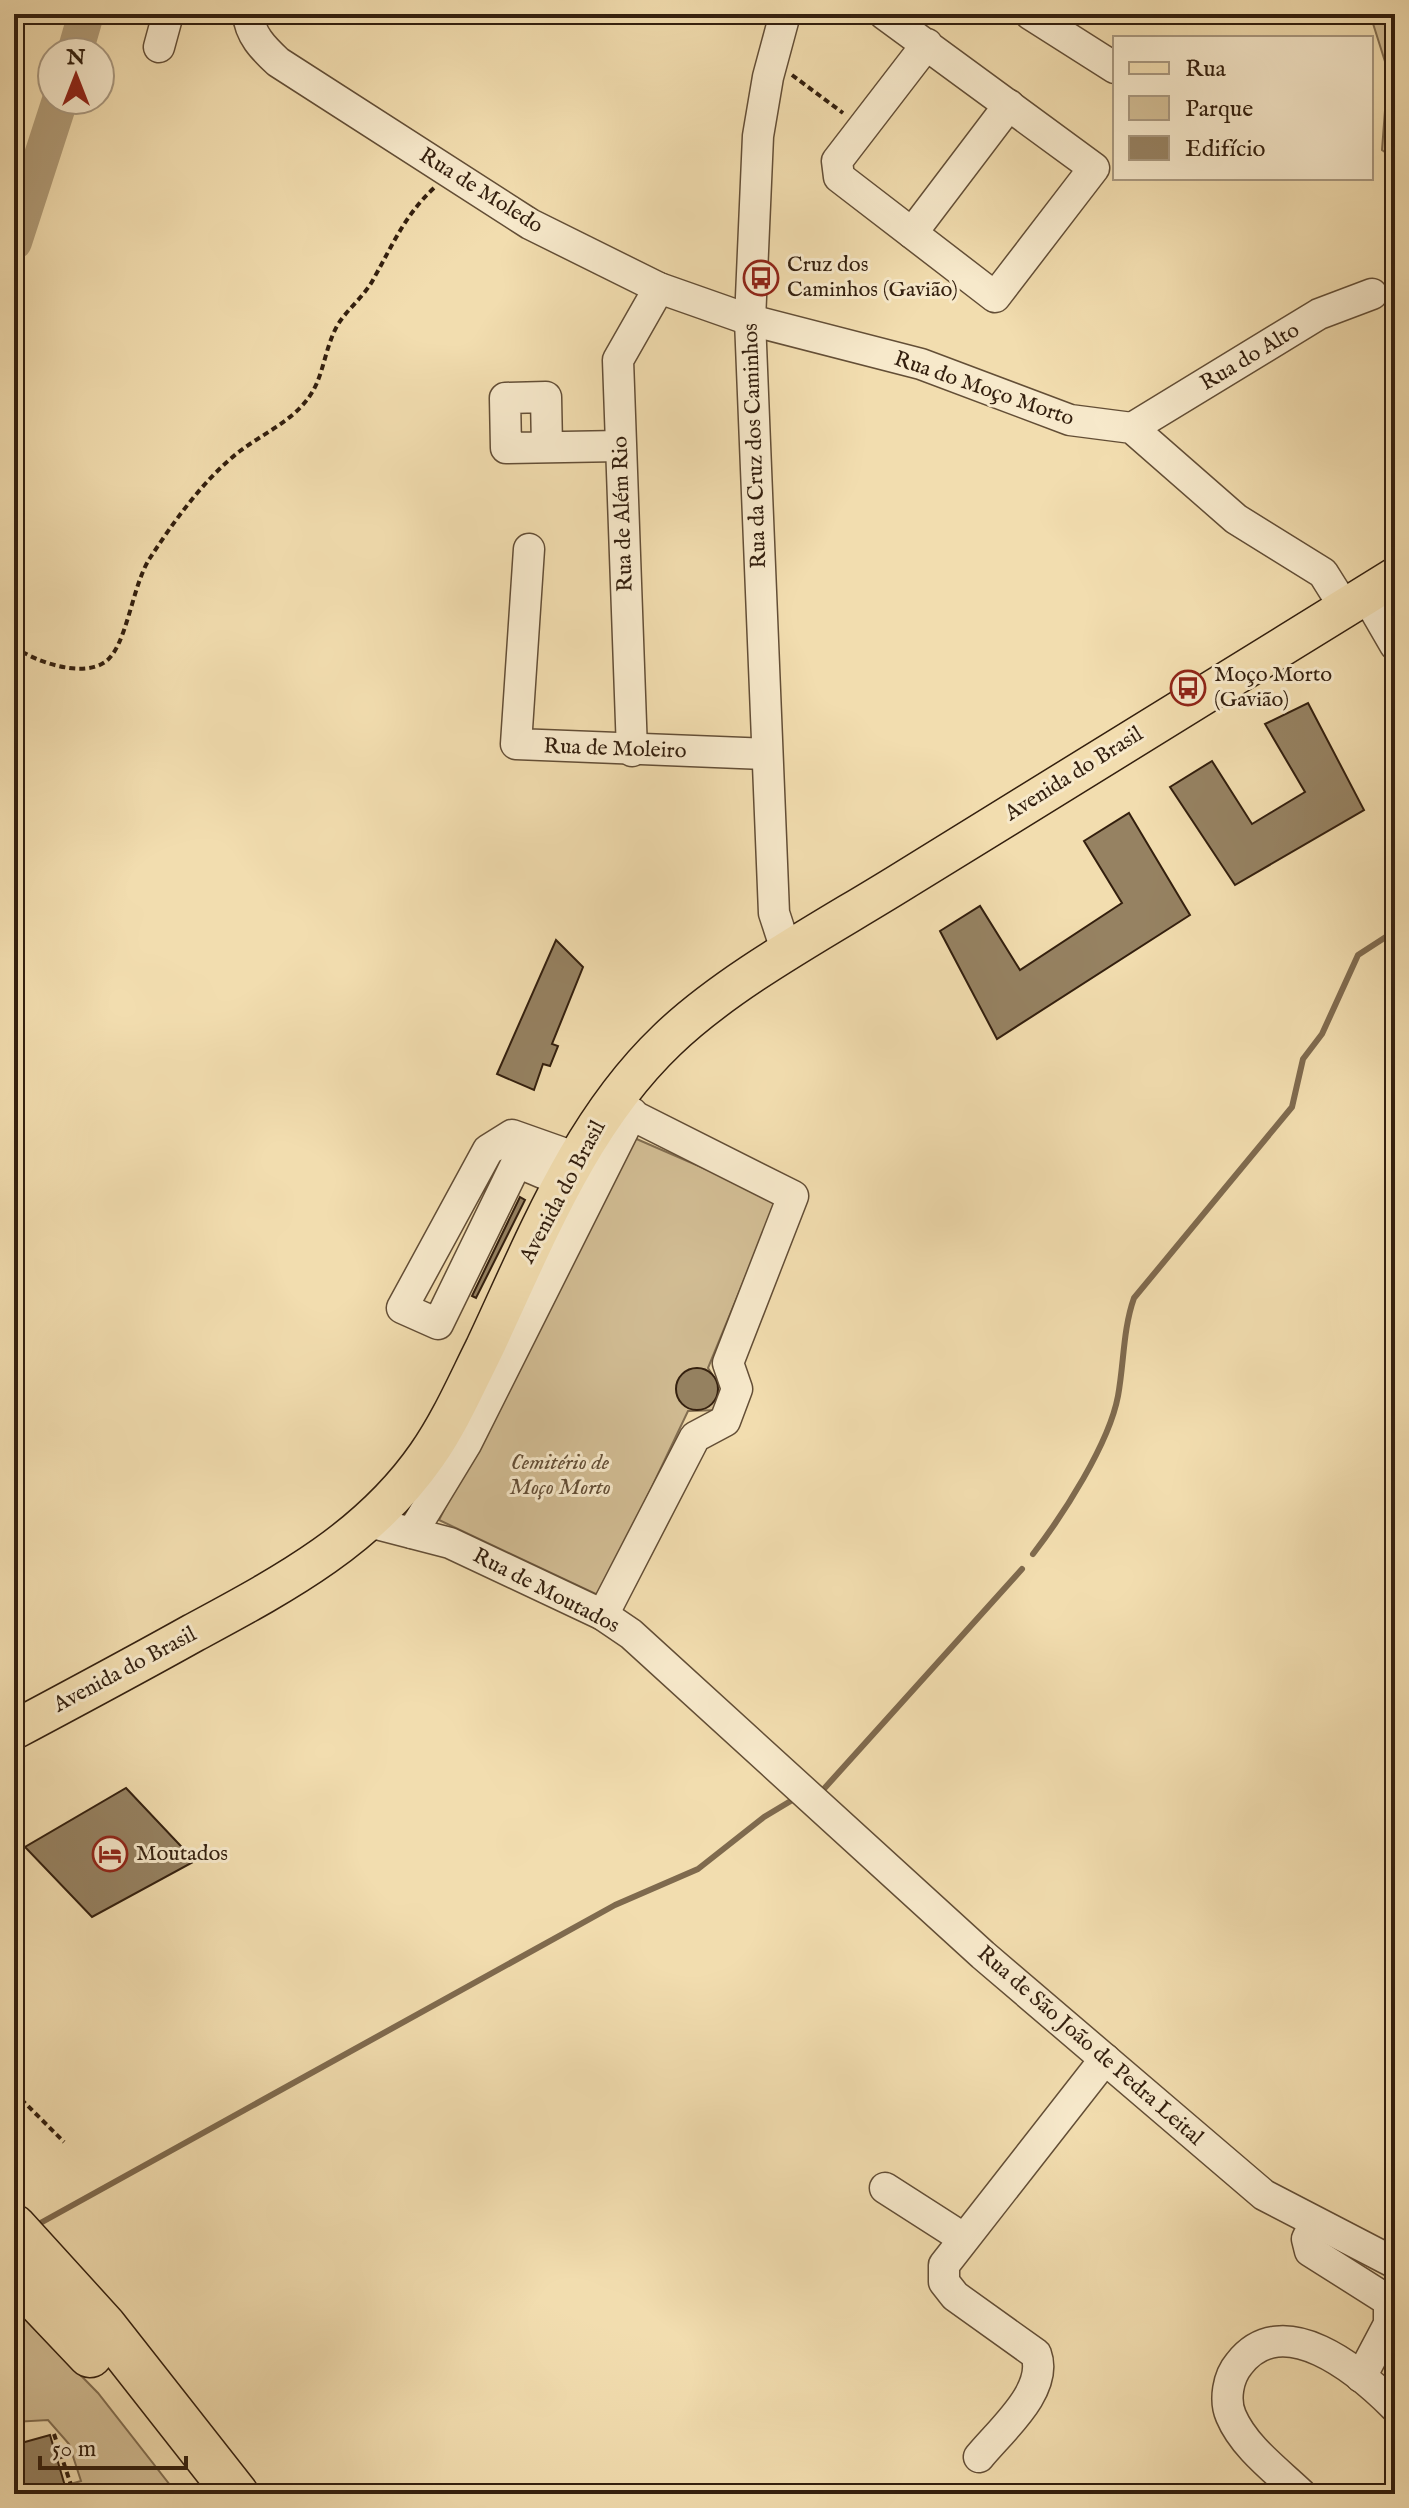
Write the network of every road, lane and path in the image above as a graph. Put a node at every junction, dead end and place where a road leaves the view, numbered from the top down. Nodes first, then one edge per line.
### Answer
1 (168, 14) edge
2 (248, 14) edge
3 (785, 14) edge
4 (884, 14) edge
5 (1030, 14) edge
6 (927, 44) junction
7 (159, 47) dead end
8 (772, 60) junction
9 (1113, 67) edge
10 (1009, 105) junction
11 (861, 127) junction
12 (451, 173) junction
13 (912, 233) junction
14 (659, 288) junction
15 (1372, 294) dead end
16 (750, 320) junction
17 (1132, 428) junction
18 (620, 446) junction
19 (547, 447) dead end
20 (529, 549) dead end
21 (1369, 593) edge
22 (1395, 645) edge
23 (14, 646) edge
24 (632, 751) junction
25 (767, 754) junction
26 (775, 882) junction
27 (823, 931) junction
28 (787, 953) junction
29 (621, 1108) junction
30 (570, 1170) junction
31 (369, 1522) junction
32 (412, 1533) junction
33 (603, 1615) junction
34 (14, 1730) edge
35 (809, 1795) joint
36 (1105, 2059) junction
37 (14, 2092) edge
38 (64, 2142) dead end
39 (885, 2188) dead end
40 (1315, 2223) junction
41 (14, 2227) edge
42 (963, 2238) junction
43 (1395, 2263) edge
44 (14, 2275) edge
45 (1361, 2377) junction
46 (1395, 2407) edge
47 (54, 2434) dead end
48 (979, 2457) dead end
49 (74, 2494) edge
50 (199, 2494) edge
51 (236, 2494) edge
52 (1301, 2494) edge

1 - 7 street
2 - 12 street, Rua de Moledo
3 - 8 street, Rua da Cruz dos Caminhos
4 - 6 street
5 - 9 street
6 - 10 street
6 - 11 street
8 - 11 path
8 - 16 street, Rua da Cruz dos Caminhos
10 - 13 street
10 - 13 street
11 - 13 street
12 - 14 street, Rua de Moledo
12 - 23 path
14 - 16 street, Rua de Moledo
14 - 18 street, Rua de Além Rio
15 - 17 street, Rua do Alto
16 - 17 street, Rua do Moço Morto
16 - 25 street, Rua da Cruz dos Caminhos
17 - 21 street
18 - 19 street
18 - 24 street, Rua de Além Rio
20 - 24 street, Rua de Moleiro
21 - 22 street
21 - 27 main road, Avenida do Brasil
24 - 25 street, Rua de Moleiro
25 - 26 street, Rua da Cruz dos Caminhos
26 - 27 street, Rua da Cruz dos Caminhos
26 - 28 street, Rua da Cruz dos Caminhos
27 - 28 main road, Avenida do Brasil
28 - 29 main road, Avenida do Brasil
29 - 30 main road, Avenida do Brasil
29 - 32 street
29 - 33 street
30 - 30 street
30 - 31 main road, Avenida do Brasil
31 - 32 street, Rua de Moutados
31 - 34 main road, Avenida do Brasil
32 - 33 street, Rua de Moutados
33 - 35 street, Rua de Moutados
35 - 36 street, Rua de São João de Pedra Leital
36 - 40 street, Rua de São João de Pedra Leital
36 - 42 street
37 - 38 path
39 - 42 street
40 - 43 street, Rua de São João de Pedra Leital
40 - 45 street
41 - 51 highway
42 - 48 street
44 - 50 highway
45 - 46 street
45 - 52 street
47 - 49 path

